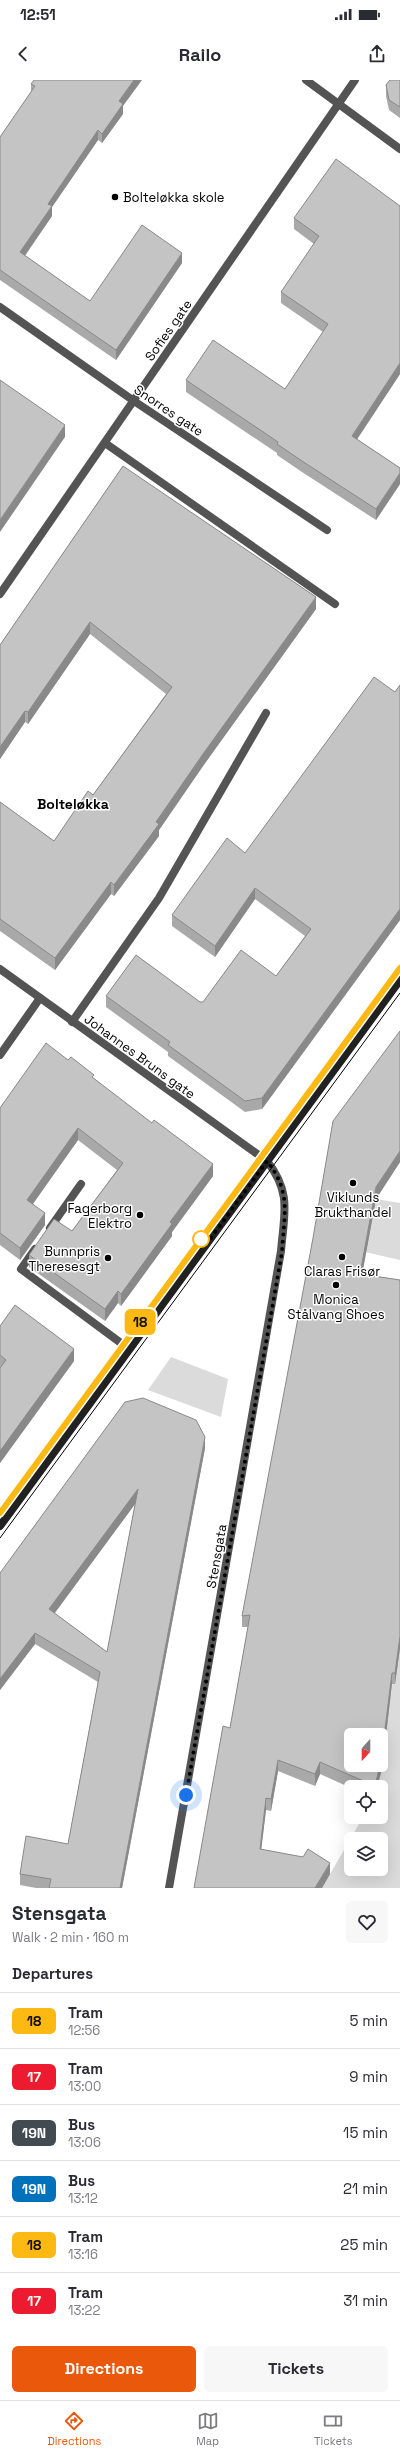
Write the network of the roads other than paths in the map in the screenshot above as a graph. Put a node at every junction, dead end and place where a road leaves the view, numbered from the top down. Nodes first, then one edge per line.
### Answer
1 (306, 80) edge
2 (355, 80) edge
3 (339, 104) junction
4 (400, 148) edge
5 (0, 307) edge
6 (134, 401) junction
7 (105, 443) junction
8 (327, 530) dead end
9 (0, 594) edge
10 (335, 604) dead end
11 (266, 713) dead end
12 (0, 969) edge
13 (400, 980) edge
14 (40, 998) junction
15 (72, 1022) junction
16 (0, 1055) edge
17 (267, 1161) junction
18 (81, 1184) dead end
19 (129, 1349) junction
20 (0, 1526) edge
21 (169, 1888) edge

1 - 3 street
2 - 3 street, Sofies gate
3 - 4 street
3 - 6 street, Sofies gate
5 - 6 street, Snorres gate
6 - 7 street, Sofies gate
6 - 8 street, Snorres gate
7 - 9 street, Sofies gate
7 - 10 street
11 - 15 street
12 - 14 street, Johannes Bruns gate
13 - 17 main road
14 - 15 street, Johannes Bruns gate
14 - 16 street
15 - 17 street, Johannes Bruns gate
17 - 19 main road
17 - 21 street, Stensgata
18 - 19 street
19 - 20 main road

